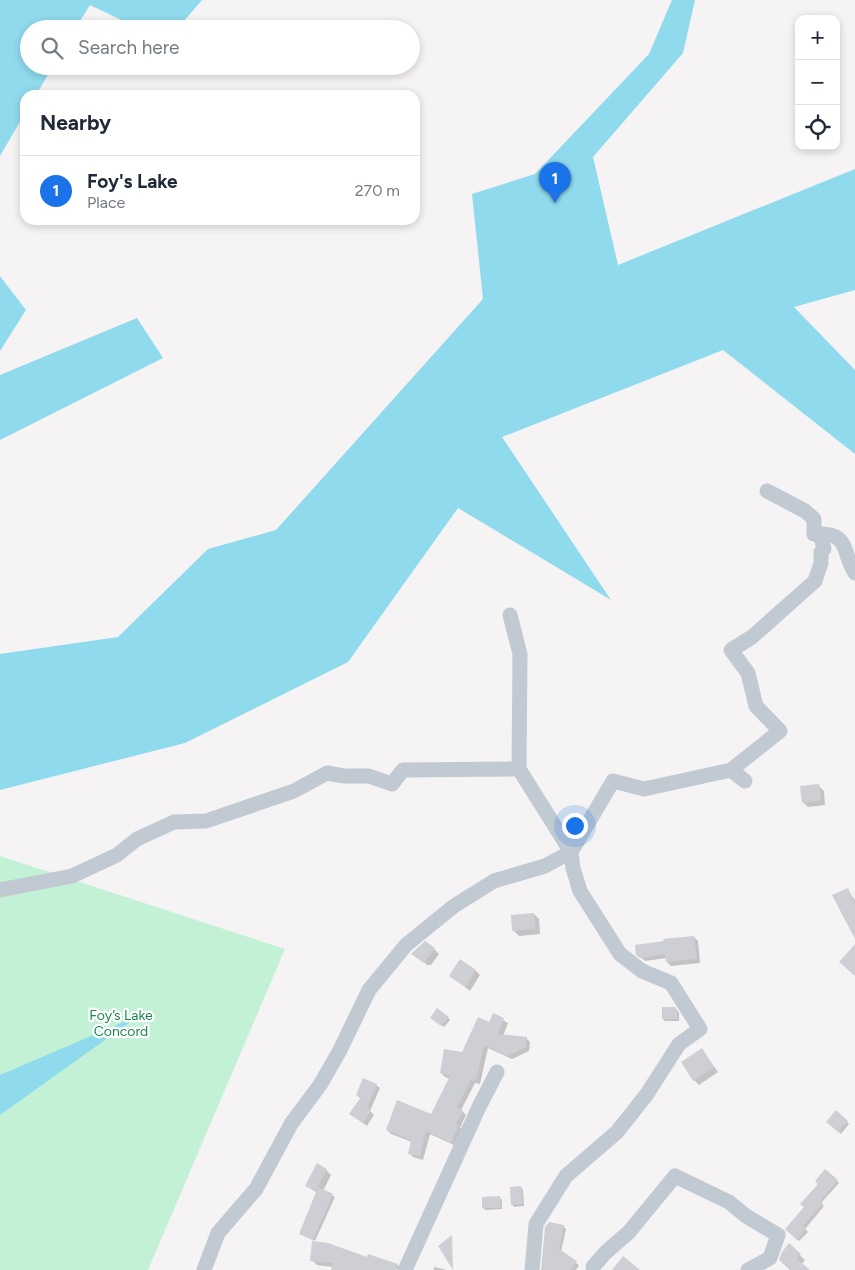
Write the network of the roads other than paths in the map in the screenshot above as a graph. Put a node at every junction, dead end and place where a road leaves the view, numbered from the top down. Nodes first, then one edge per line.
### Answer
1 (767, 491) dead end
2 (814, 534) junction
3 (855, 574) edge
4 (510, 615) dead end
5 (520, 769) junction
6 (731, 770) junction
7 (745, 781) dead end
8 (571, 852) junction
9 (0, 890) edge
10 (497, 1072) dead end
11 (593, 1267) dead end
12 (204, 1270) edge
13 (405, 1270) edge
14 (532, 1270) edge
15 (748, 1270) edge

1 - 2 street
2 - 3 street
2 - 6 street
4 - 5 street
5 - 8 street
5 - 9 street
6 - 7 street
6 - 8 street
8 - 12 street
8 - 14 street
10 - 13 street
11 - 15 street

